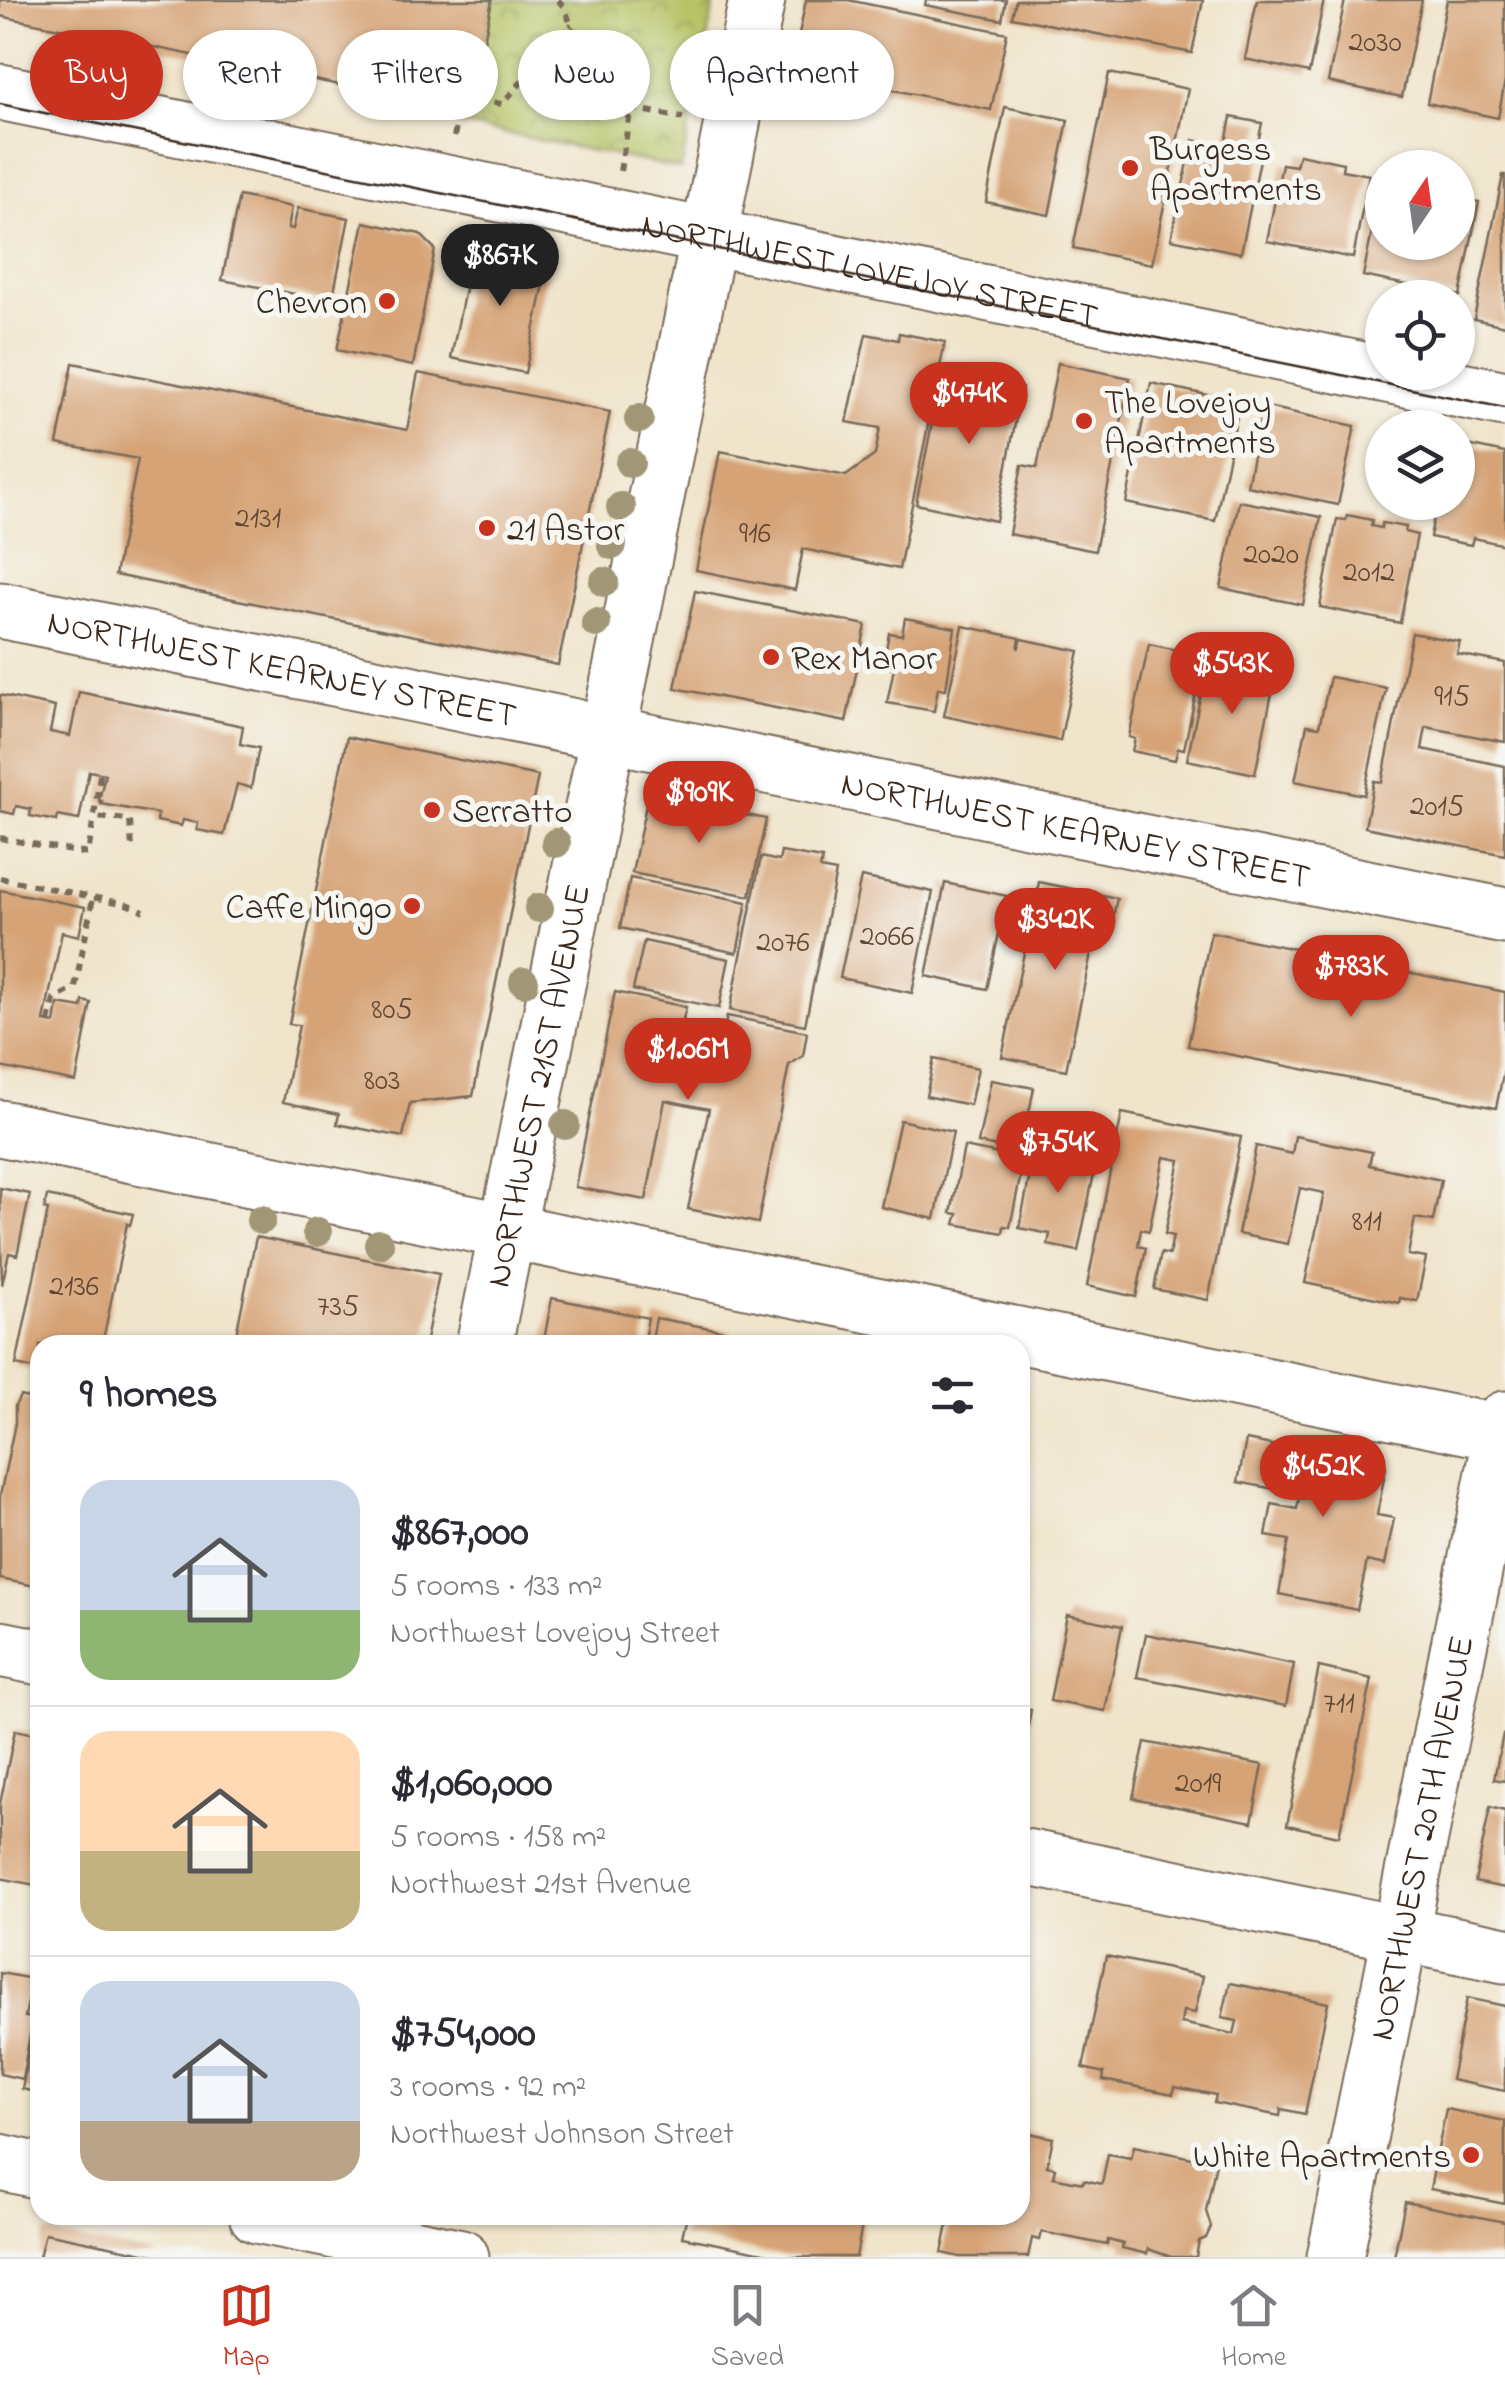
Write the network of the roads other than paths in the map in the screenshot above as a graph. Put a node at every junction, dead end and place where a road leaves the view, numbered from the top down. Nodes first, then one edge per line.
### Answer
1 (757, 0) edge
2 (0, 92) edge
3 (708, 236) junction
4 (1505, 399) edge
5 (0, 610) edge
6 (608, 732) junction
7 (1505, 916) edge
8 (0, 1128) edge
9 (507, 1231) junction
10 (486, 1335) edge
11 (1504, 1429) edge
12 (0, 1650) edge
13 (30, 1656) edge
14 (1030, 1858) edge
15 (1399, 1934) junction
16 (1505, 1955) edge
17 (0, 2162) edge
18 (30, 2168) edge
19 (292, 2228) edge
20 (461, 2257) edge
21 (1334, 2257) edge

1 - 3 street, NORTHWEST 21ST AVENUE
2 - 3 street, NORTHWEST LOVEJOY STREET
3 - 4 street, NORTHWEST LOVEJOY STREET
3 - 6 street, NORTHWEST 21ST AVENUE
5 - 6 street, NORTHWEST KEARNEY STREET
6 - 7 street, NORTHWEST KEARNEY STREET
6 - 9 street, NORTHWEST 21ST AVENUE
8 - 9 street
9 - 10 street, NORTHWEST 21ST AVENUE
9 - 11 street
11 - 15 street, NORTHWEST 20TH AVENUE
12 - 13 street
14 - 15 street
15 - 16 street
15 - 21 street, NORTHWEST 20TH AVENUE
17 - 18 street
19 - 20 street

